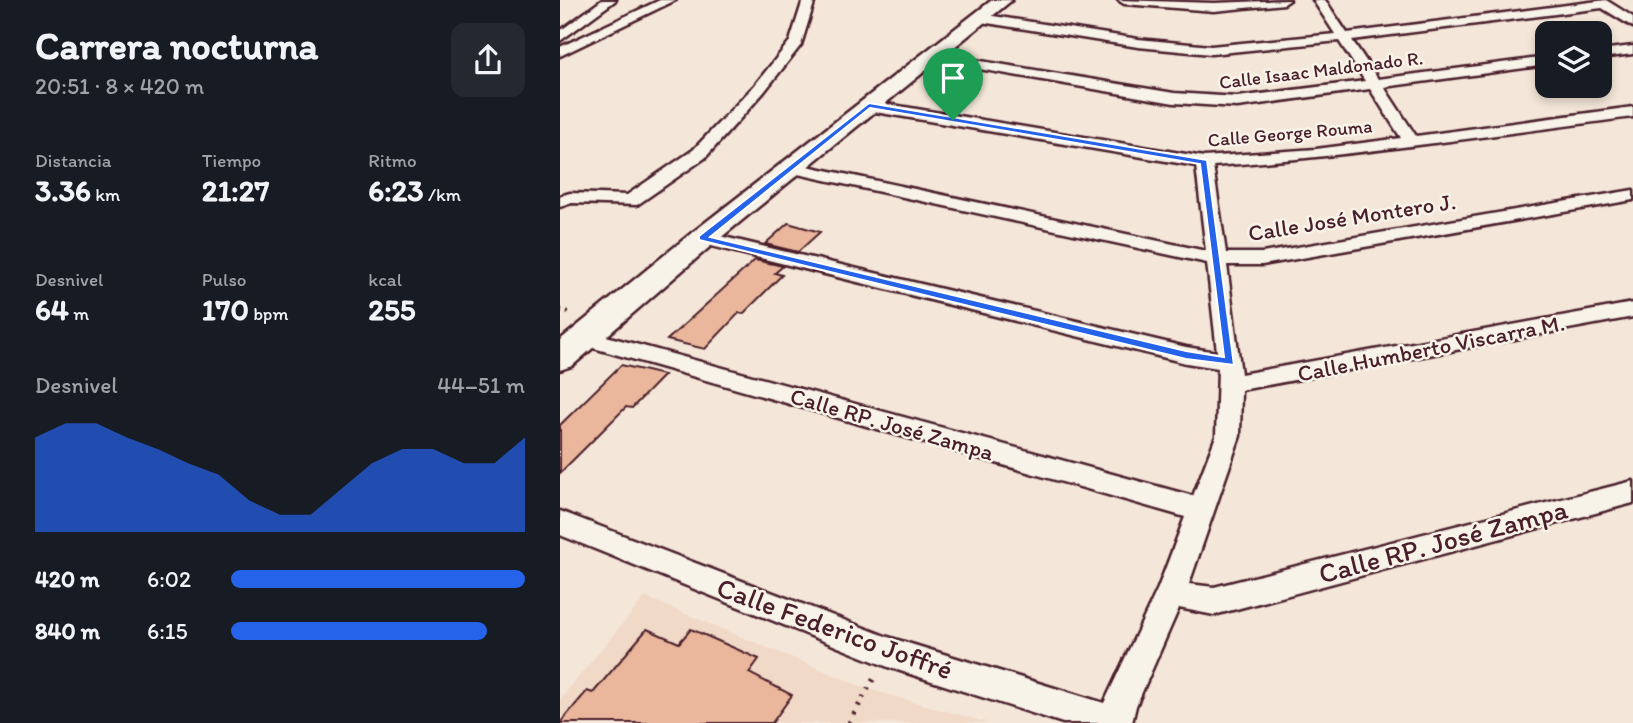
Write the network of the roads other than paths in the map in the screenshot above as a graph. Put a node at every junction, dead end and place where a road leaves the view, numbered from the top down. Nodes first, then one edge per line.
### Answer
1 (610, 0) edge
2 (670, 0) edge
3 (809, 0) edge
4 (1003, 0) edge
5 (1124, 0) edge
6 (1284, 0) edge
7 (1319, 0) edge
8 (1601, 2) edge
9 (981, 18) junction
10 (1633, 23) edge
11 (563, 32) edge
12 (1343, 37) junction
13 (1633, 50) edge
14 (560, 52) edge
15 (1612, 53) edge
16 (933, 57) junction
17 (1535, 63) edge
18 (1372, 83) junction
19 (869, 106) junction
20 (1633, 112) edge
21 (1413, 143) junction
22 (1204, 162) junction
23 (793, 168) junction
24 (1633, 195) edge
25 (560, 202) edge
26 (703, 238) junction
27 (1216, 258) junction
28 (1633, 310) edge
29 (584, 338) junction
30 (560, 358) edge
31 (1230, 372) junction
32 (1633, 492) edge
33 (1201, 510) junction
34 (560, 523) edge
35 (1172, 591) junction
36 (1115, 723) edge

1 - 11 street
2 - 14 street
3 - 25 street
4 - 9 main road
5 - 6 street
7 - 12 street
8 - 10 street
8 - 12 street
9 - 12 street
9 - 16 main road
12 - 18 street
13 - 15 street
16 - 18 street, Calle Isaac Maldonado R.
16 - 19 main road
17 - 18 street, Calle Isaac Maldonado R.
18 - 21 street
19 - 22 street, Calle George Rouma
19 - 23 main road
20 - 21 street, Calle George Rouma
21 - 22 street, Calle George Rouma
22 - 27 street
23 - 26 main road
23 - 27 street, Calle José Montero J.
24 - 27 street, Calle José Montero J.
26 - 29 main road
26 - 31 street, Calle Humberto Viscarra M.
27 - 31 street
28 - 31 street, Calle Humberto Viscarra M.
29 - 30 main road
29 - 33 street, Calle RP. José Zampa
31 - 33 street
32 - 35 street, Calle RP. José Zampa
33 - 35 street
34 - 36 street, Calle Federico Joffré
35 - 36 street

